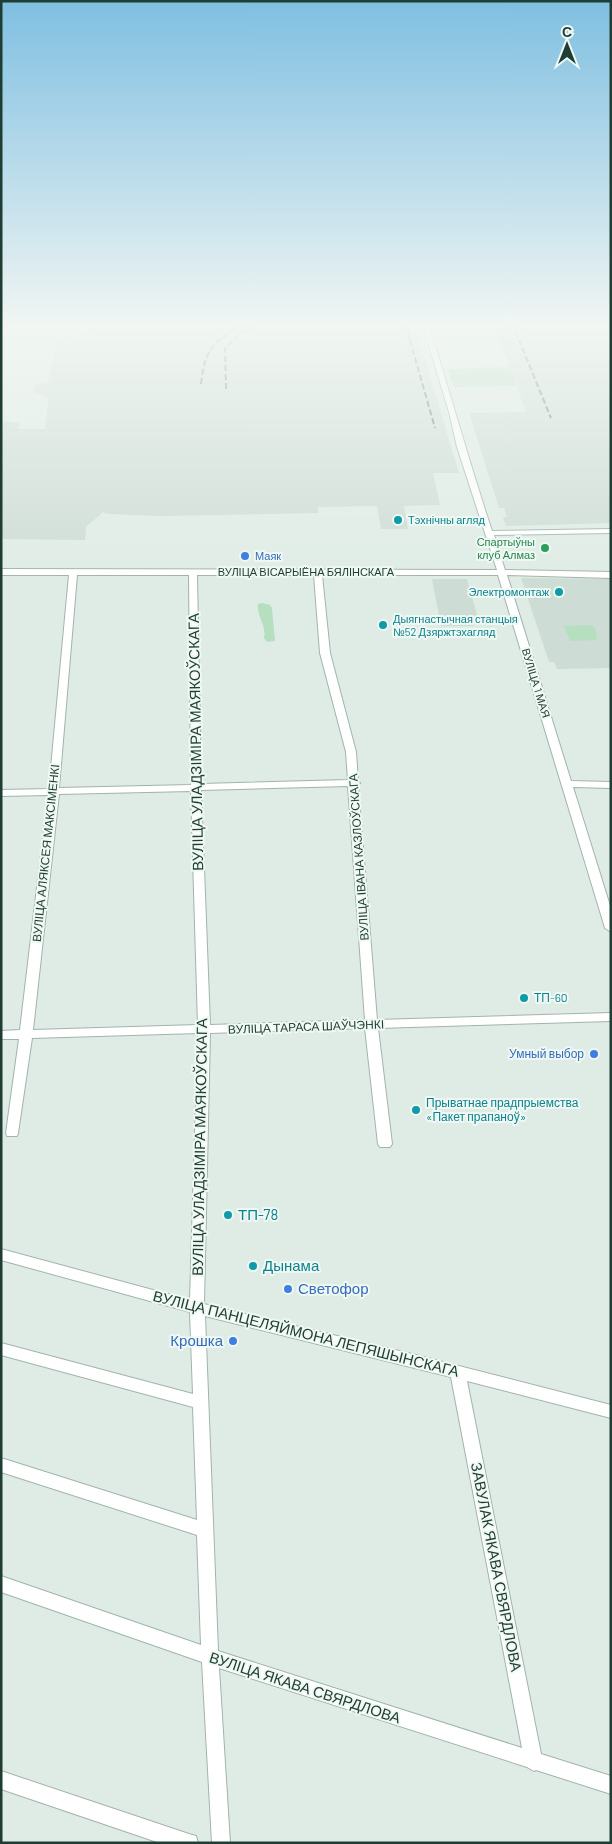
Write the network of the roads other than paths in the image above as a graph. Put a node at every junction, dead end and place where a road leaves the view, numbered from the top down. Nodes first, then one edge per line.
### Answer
1 (452, 409) edge
2 (611, 530) edge
3 (490, 533) junction
4 (73, 571) junction
5 (193, 571) junction
6 (1, 572) edge
7 (318, 572) junction
8 (503, 573) junction
9 (611, 575) edge
10 (355, 784) junction
11 (566, 784) junction
12 (611, 785) edge
13 (196, 787) junction
14 (54, 791) junction
15 (1, 793) edge
16 (611, 928) edge
17 (611, 1017) edge
18 (370, 1024) junction
19 (204, 1030) junction
20 (1, 1035) edge
21 (26, 1035) junction
22 (12, 1133) dead end
23 (385, 1144) dead end
24 (1, 1254) edge
25 (197, 1308) junction
26 (1, 1349) edge
27 (458, 1372) junction
28 (200, 1402) junction
29 (611, 1412) edge
30 (1, 1465) edge
31 (206, 1530) junction
32 (1, 1584) edge
33 (210, 1657) junction
34 (534, 1762) junction
35 (1, 1780) edge
36 (611, 1786) edge
37 (189, 1843) edge
38 (221, 1843) edge

1 - 3 street, ВУЛІЦА 1 МАЯ
2 - 3 street
3 - 8 street, ВУЛІЦА 1 МАЯ
4 - 5 street, ВУЛІЦА ВІСАРЫЁНА БЯЛІНСКАГА
4 - 6 street, ВУЛІЦА ВІСАРЫЁНА БЯЛІНСКАГА
4 - 14 street, ВУЛІЦА АЛЯКСЕЯ МАКСІМЕНКІ
5 - 7 street, ВУЛІЦА ВІСАРЫЁНА БЯЛІНСКАГА
5 - 13 street, ВУЛІЦА УЛАДЗІМІРА МАЯКОЎСКАГА
7 - 8 street, ВУЛІЦА ВІСАРЫЁНА БЯЛІНСКАГА
7 - 10 street, ВУЛІЦА ІВАНА КАЗЛОЎСКАГА
8 - 9 street, ВУЛІЦА ВІСАРЫЁНА БЯЛІНСКАГА
8 - 11 street, ВУЛІЦА 1 МАЯ
10 - 13 street
10 - 18 street, ВУЛІЦА ІВАНА КАЗЛОЎСКАГА
11 - 12 street
11 - 16 street, ВУЛІЦА 1 МАЯ
13 - 14 street
13 - 19 street, ВУЛІЦА УЛАДЗІМІРА МАЯКОЎСКАГА
14 - 15 street
14 - 21 street, ВУЛІЦА АЛЯКСЕЯ МАКСІМЕНКІ
17 - 18 street, ВУЛІЦА ТАРАСА ШАЎЧЭНКІ
18 - 19 street, ВУЛІЦА ТАРАСА ШАЎЧЭНКІ
18 - 23 street, ВУЛІЦА ІВАНА КАЗЛОЎСКАГА
19 - 21 street, ВУЛІЦА ТАРАСА ШАЎЧЭНКІ
19 - 25 street, ВУЛІЦА УЛАДЗІМІРА МАЯКОЎСКАГА
20 - 21 street, ВУЛІЦА ТАРАСА ШАЎЧЭНКІ
21 - 22 street, ВУЛІЦА АЛЯКСЕЯ МАКСІМЕНКІ
24 - 25 street, ВУЛІЦА ПАНЦЕЛЯЙМОНА ЛЕПЯШЫНСКАГА
25 - 27 street, ВУЛІЦА ПАНЦЕЛЯЙМОНА ЛЕПЯШЫНСКАГА
25 - 28 street, ВУЛІЦА УЛАДЗІМІРА МАЯКОЎСКАГА
26 - 28 street
27 - 29 street, ВУЛІЦА ПАНЦЕЛЯЙМОНА ЛЕПЯШЫНСКАГА
27 - 34 street, ЗАВУЛАК ЯКАВА СВЯРДЛОВА
28 - 31 street, ВУЛІЦА УЛАДЗІМІРА МАЯКОЎСКАГА
30 - 31 street
31 - 33 street, ВУЛІЦА УЛАДЗІМІРА МАЯКОЎСКАГА
32 - 33 street, ВУЛІЦА ЯКАВА СВЯРДЛОВА
33 - 34 street, ВУЛІЦА ЯКАВА СВЯРДЛОВА
33 - 38 street, ВУЛІЦА УЛАДЗІМІРА МАЯКОЎСКАГА
34 - 36 street, ВУЛІЦА ЯКАВА СВЯРДЛОВА
35 - 37 street

